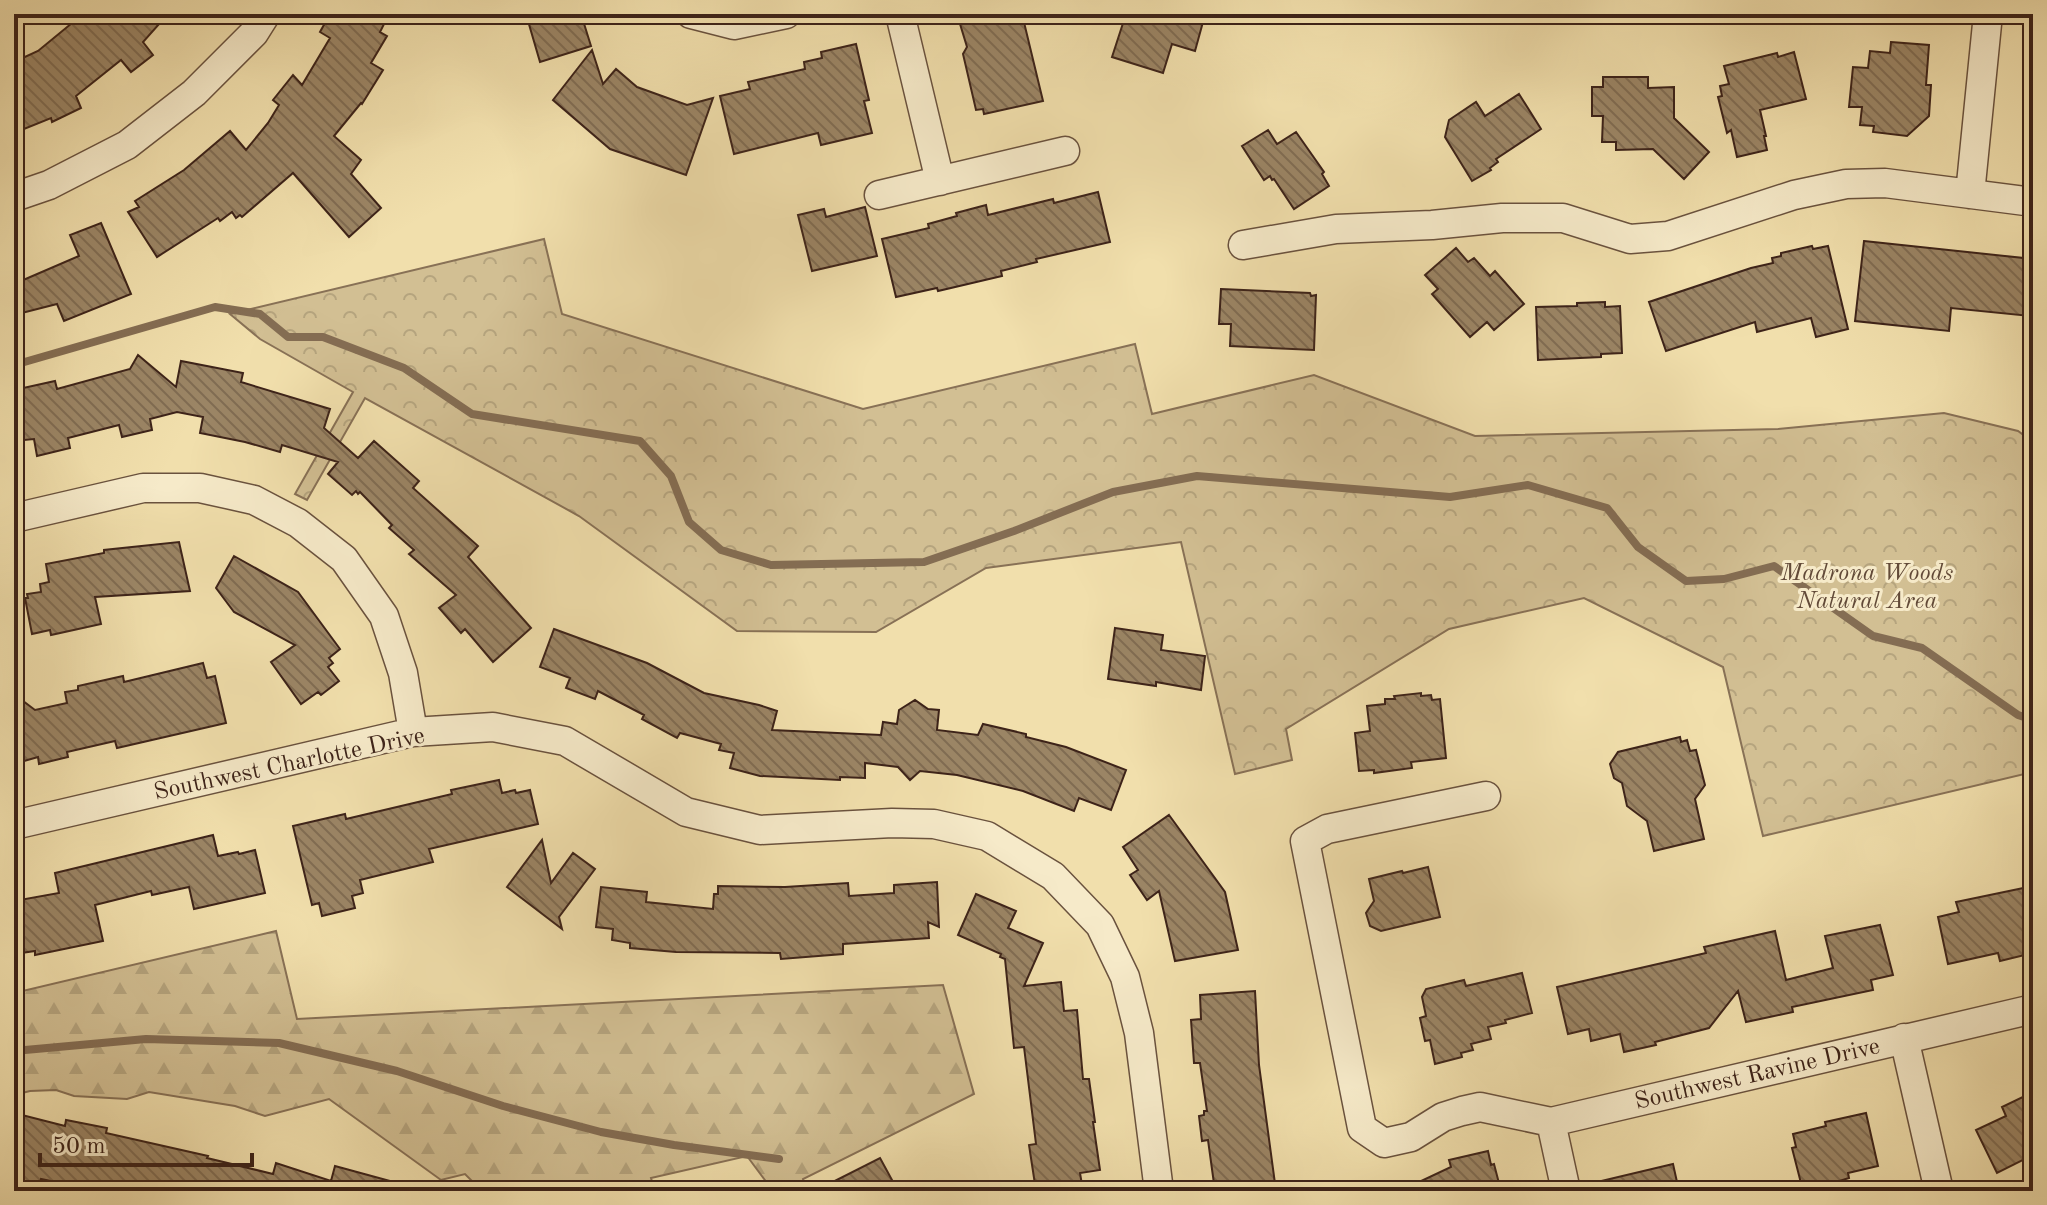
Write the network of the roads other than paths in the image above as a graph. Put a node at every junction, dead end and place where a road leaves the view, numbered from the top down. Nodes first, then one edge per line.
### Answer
1 (266, 14) edge
2 (691, 14) edge
3 (786, 14) edge
4 (900, 14) edge
5 (1988, 14) edge
6 (1065, 151) dead end
7 (940, 181) junction
8 (1970, 194) junction
9 (879, 195) dead end
10 (14, 197) edge
11 (2033, 202) edge
12 (1243, 245) dead end
13 (14, 518) edge
14 (413, 732) junction
15 (1486, 796) dead end
16 (14, 825) edge
17 (2033, 1009) edge
18 (1904, 1038) junction
19 (1551, 1122) junction
20 (1159, 1191) edge
21 (1566, 1191) edge
22 (1939, 1191) edge

1 - 10 street
2 - 3 street
4 - 7 street
5 - 8 street
6 - 7 street
7 - 9 street
8 - 11 street
8 - 12 street
13 - 14 street
14 - 16 street, Southwest Charlotte Drive
14 - 20 street, Southwest Charlotte Drive
15 - 19 street
17 - 18 street, Southwest Ravine Drive
18 - 19 street, Southwest Ravine Drive
18 - 22 street
19 - 21 street

